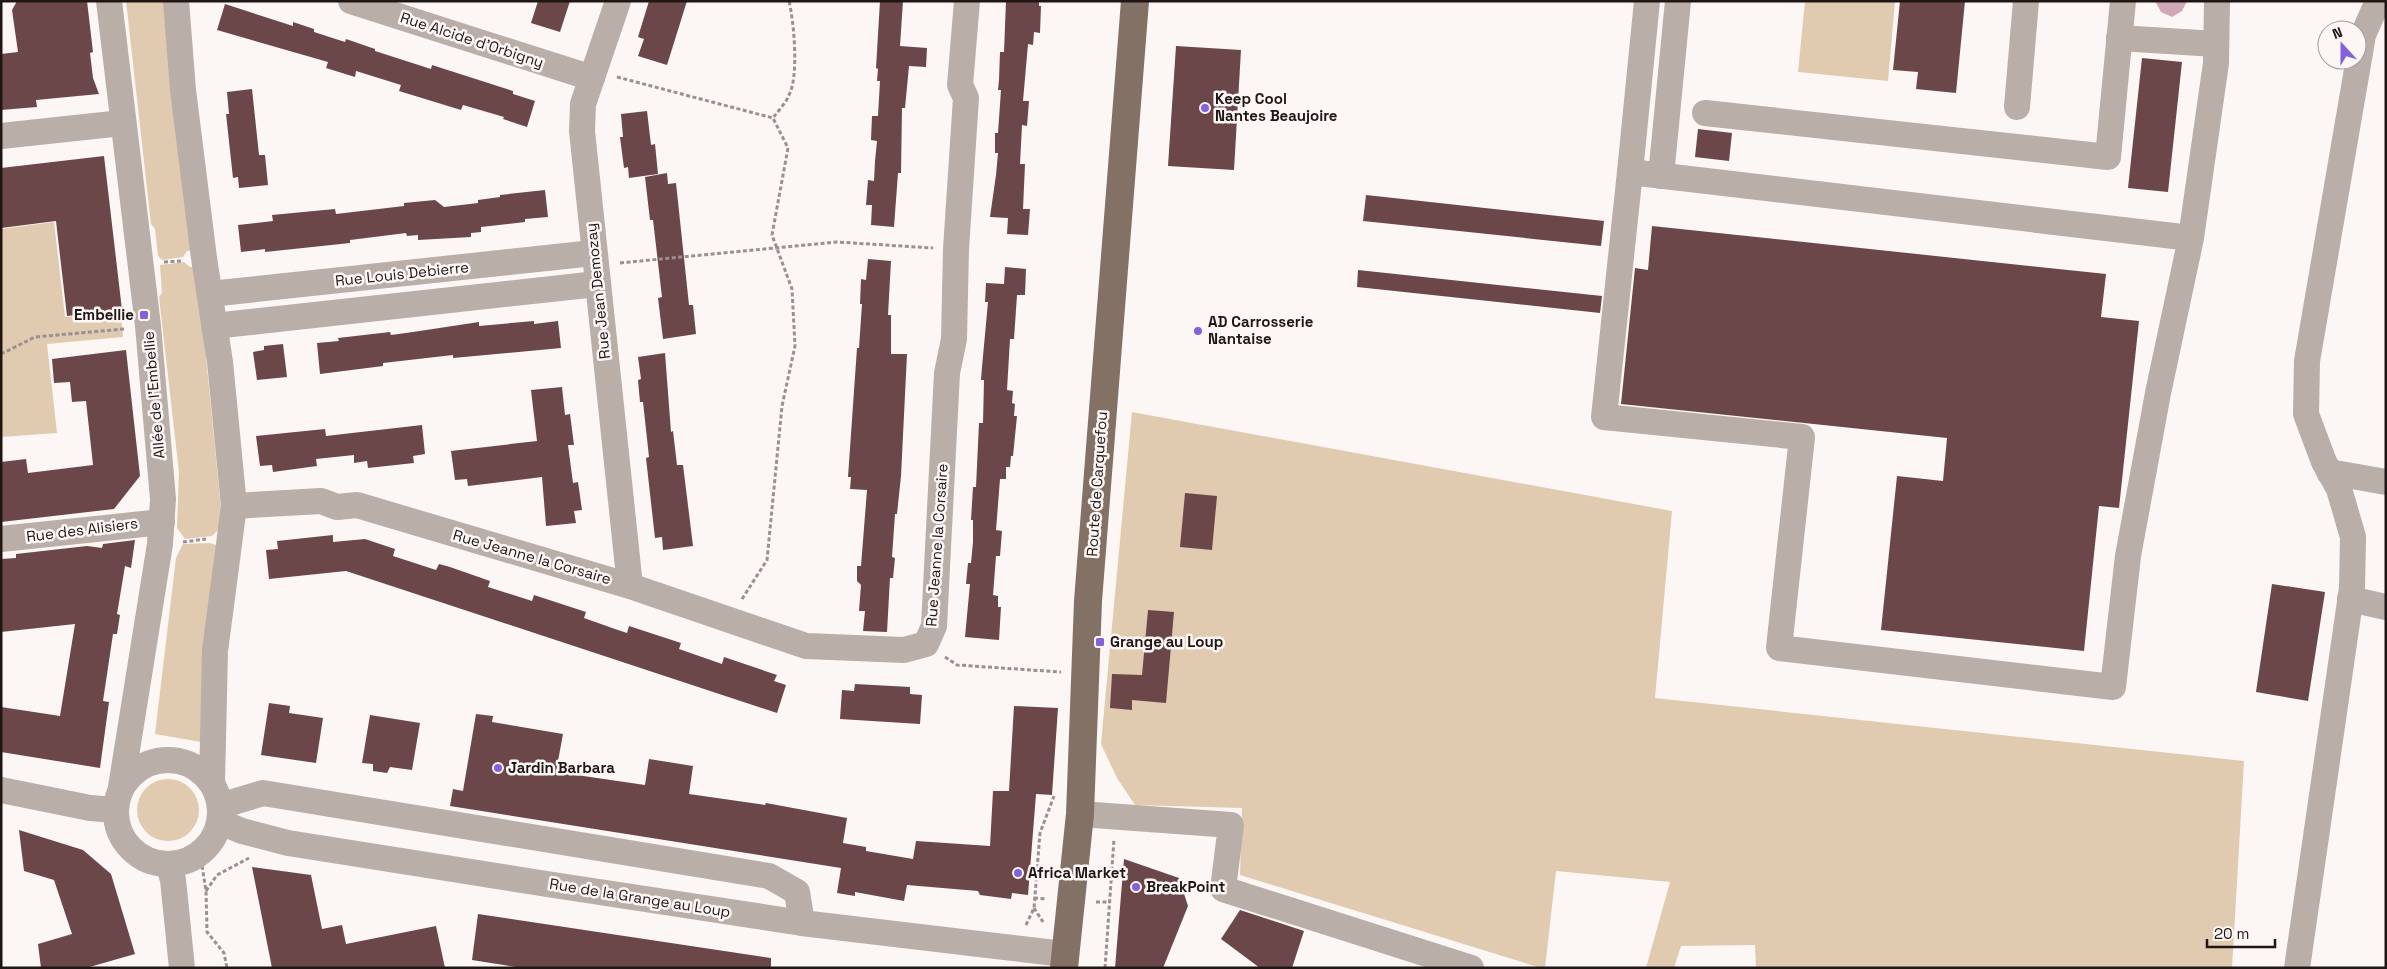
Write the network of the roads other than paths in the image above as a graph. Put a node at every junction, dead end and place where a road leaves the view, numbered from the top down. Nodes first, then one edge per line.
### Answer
1 (109, 1) edge
2 (176, 1) edge
3 (351, 1) edge
4 (618, 1) edge
5 (967, 1) edge
6 (1135, 1) edge
7 (1647, 1) edge
8 (1678, 1) edge
9 (2026, 1) edge
10 (2123, 1) edge
11 (2217, 1) edge
12 (2378, 1) edge
13 (2119, 38) junction
14 (2216, 44) junction
15 (592, 78) junction
16 (2017, 107) dead end
17 (1705, 113) dead end
18 (122, 123) junction
19 (1, 136) edge
20 (1630, 172) junction
21 (1661, 176) junction
22 (2191, 238) junction
23 (595, 267) junction
24 (210, 294) junction
25 (214, 326) junction
26 (2330, 472) junction
27 (2386, 482) edge
28 (234, 506) junction
29 (161, 533) junction
30 (1, 539) edge
31 (630, 586) junction
32 (2350, 599) junction
33 (2386, 607) edge
34 (1, 790) edge
35 (118, 799) junction
36 (218, 804) junction
37 (1080, 814) junction
38 (169, 866) junction
39 (802, 923) junction
40 (1064, 961) edge
41 (182, 968) edge
42 (1471, 968) edge
43 (2297, 968) edge

1 - 18 street, Allée de l'Embellie
2 - 24 street
3 - 15 street, Rue Alcide d'Orbigny
4 - 15 street, Rue Jean Demozay
5 - 31 street, Rue Jeanne la Corsaire
6 - 37 main road, Route de Carquefou
7 - 20 street
8 - 21 street
9 - 16 street
10 - 13 street
11 - 14 street
12 - 26 street
13 - 14 street
13 - 17 street
14 - 22 street
15 - 23 street, Rue Jean Demozay
18 - 19 street
18 - 29 street, Allée de l'Embellie
20 - 21 street
20 - 22 street
21 - 22 street
23 - 24 street, Rue Louis Debierre
23 - 25 street, Rue Louis Debierre
23 - 31 street, Rue Jean Demozay
24 - 25 street
25 - 28 street
26 - 27 street
26 - 32 street
28 - 31 street, Rue Jeanne la Corsaire
28 - 36 street
29 - 30 street, Rue des Alisiers
29 - 35 street, Allée de l'Embellie
32 - 33 street
32 - 43 street
34 - 35 street
35 - 36 street, Rue de la Grange au Loup
35 - 38 street
36 - 38 street
36 - 39 street, Rue de la Grange au Loup
36 - 39 street
37 - 40 main road, Route de Carquefou
37 - 42 street
38 - 41 street
39 - 40 street, Rue de la Grange au Loup

